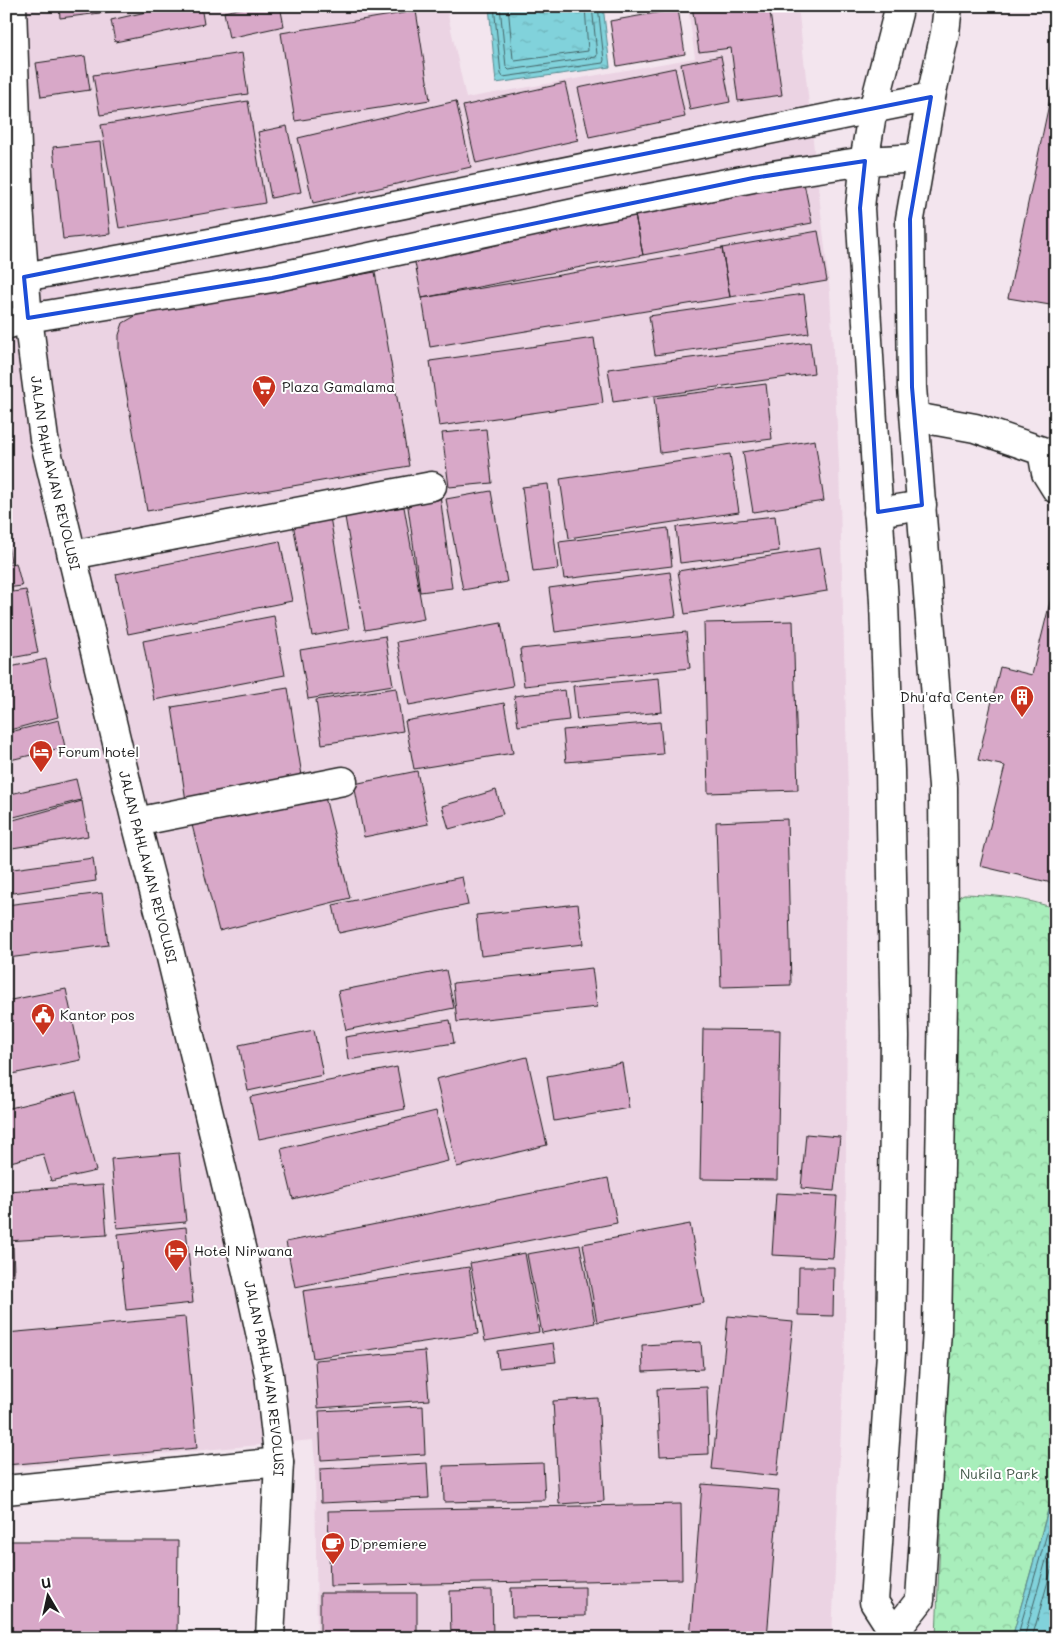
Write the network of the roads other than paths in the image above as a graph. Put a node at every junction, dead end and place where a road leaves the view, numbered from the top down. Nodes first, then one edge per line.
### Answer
1 (12, 6) edge
2 (898, 6) edge
3 (948, 6) edge
4 (931, 97) junction
5 (874, 109) junction
6 (920, 158) junction
7 (865, 161) junction
8 (15, 278) edge
9 (17, 321) edge
10 (915, 417) junction
11 (432, 486) dead end
12 (1056, 489) edge
13 (922, 506) junction
14 (878, 512) junction
15 (72, 555) junction
16 (343, 781) dead end
17 (136, 822) junction
18 (279, 1462) junction
19 (6, 1490) edge
20 (894, 1635) edge
21 (270, 1638) edge

1 - 8 street, JALAN PAHLAWAN REVOLUSI
2 - 5 street
3 - 4 street
4 - 5 street
4 - 6 street
5 - 7 street
5 - 8 street
6 - 7 street
6 - 10 street
7 - 9 street
7 - 14 street
8 - 9 street, JALAN PAHLAWAN REVOLUSI
9 - 15 street, JALAN PAHLAWAN REVOLUSI
10 - 12 street
10 - 13 street
11 - 15 street
13 - 14 street
13 - 20 street
14 - 20 street
15 - 17 street, JALAN PAHLAWAN REVOLUSI
16 - 17 street
17 - 18 street, JALAN PAHLAWAN REVOLUSI
18 - 19 street
18 - 21 street, JALAN PAHLAWAN REVOLUSI

